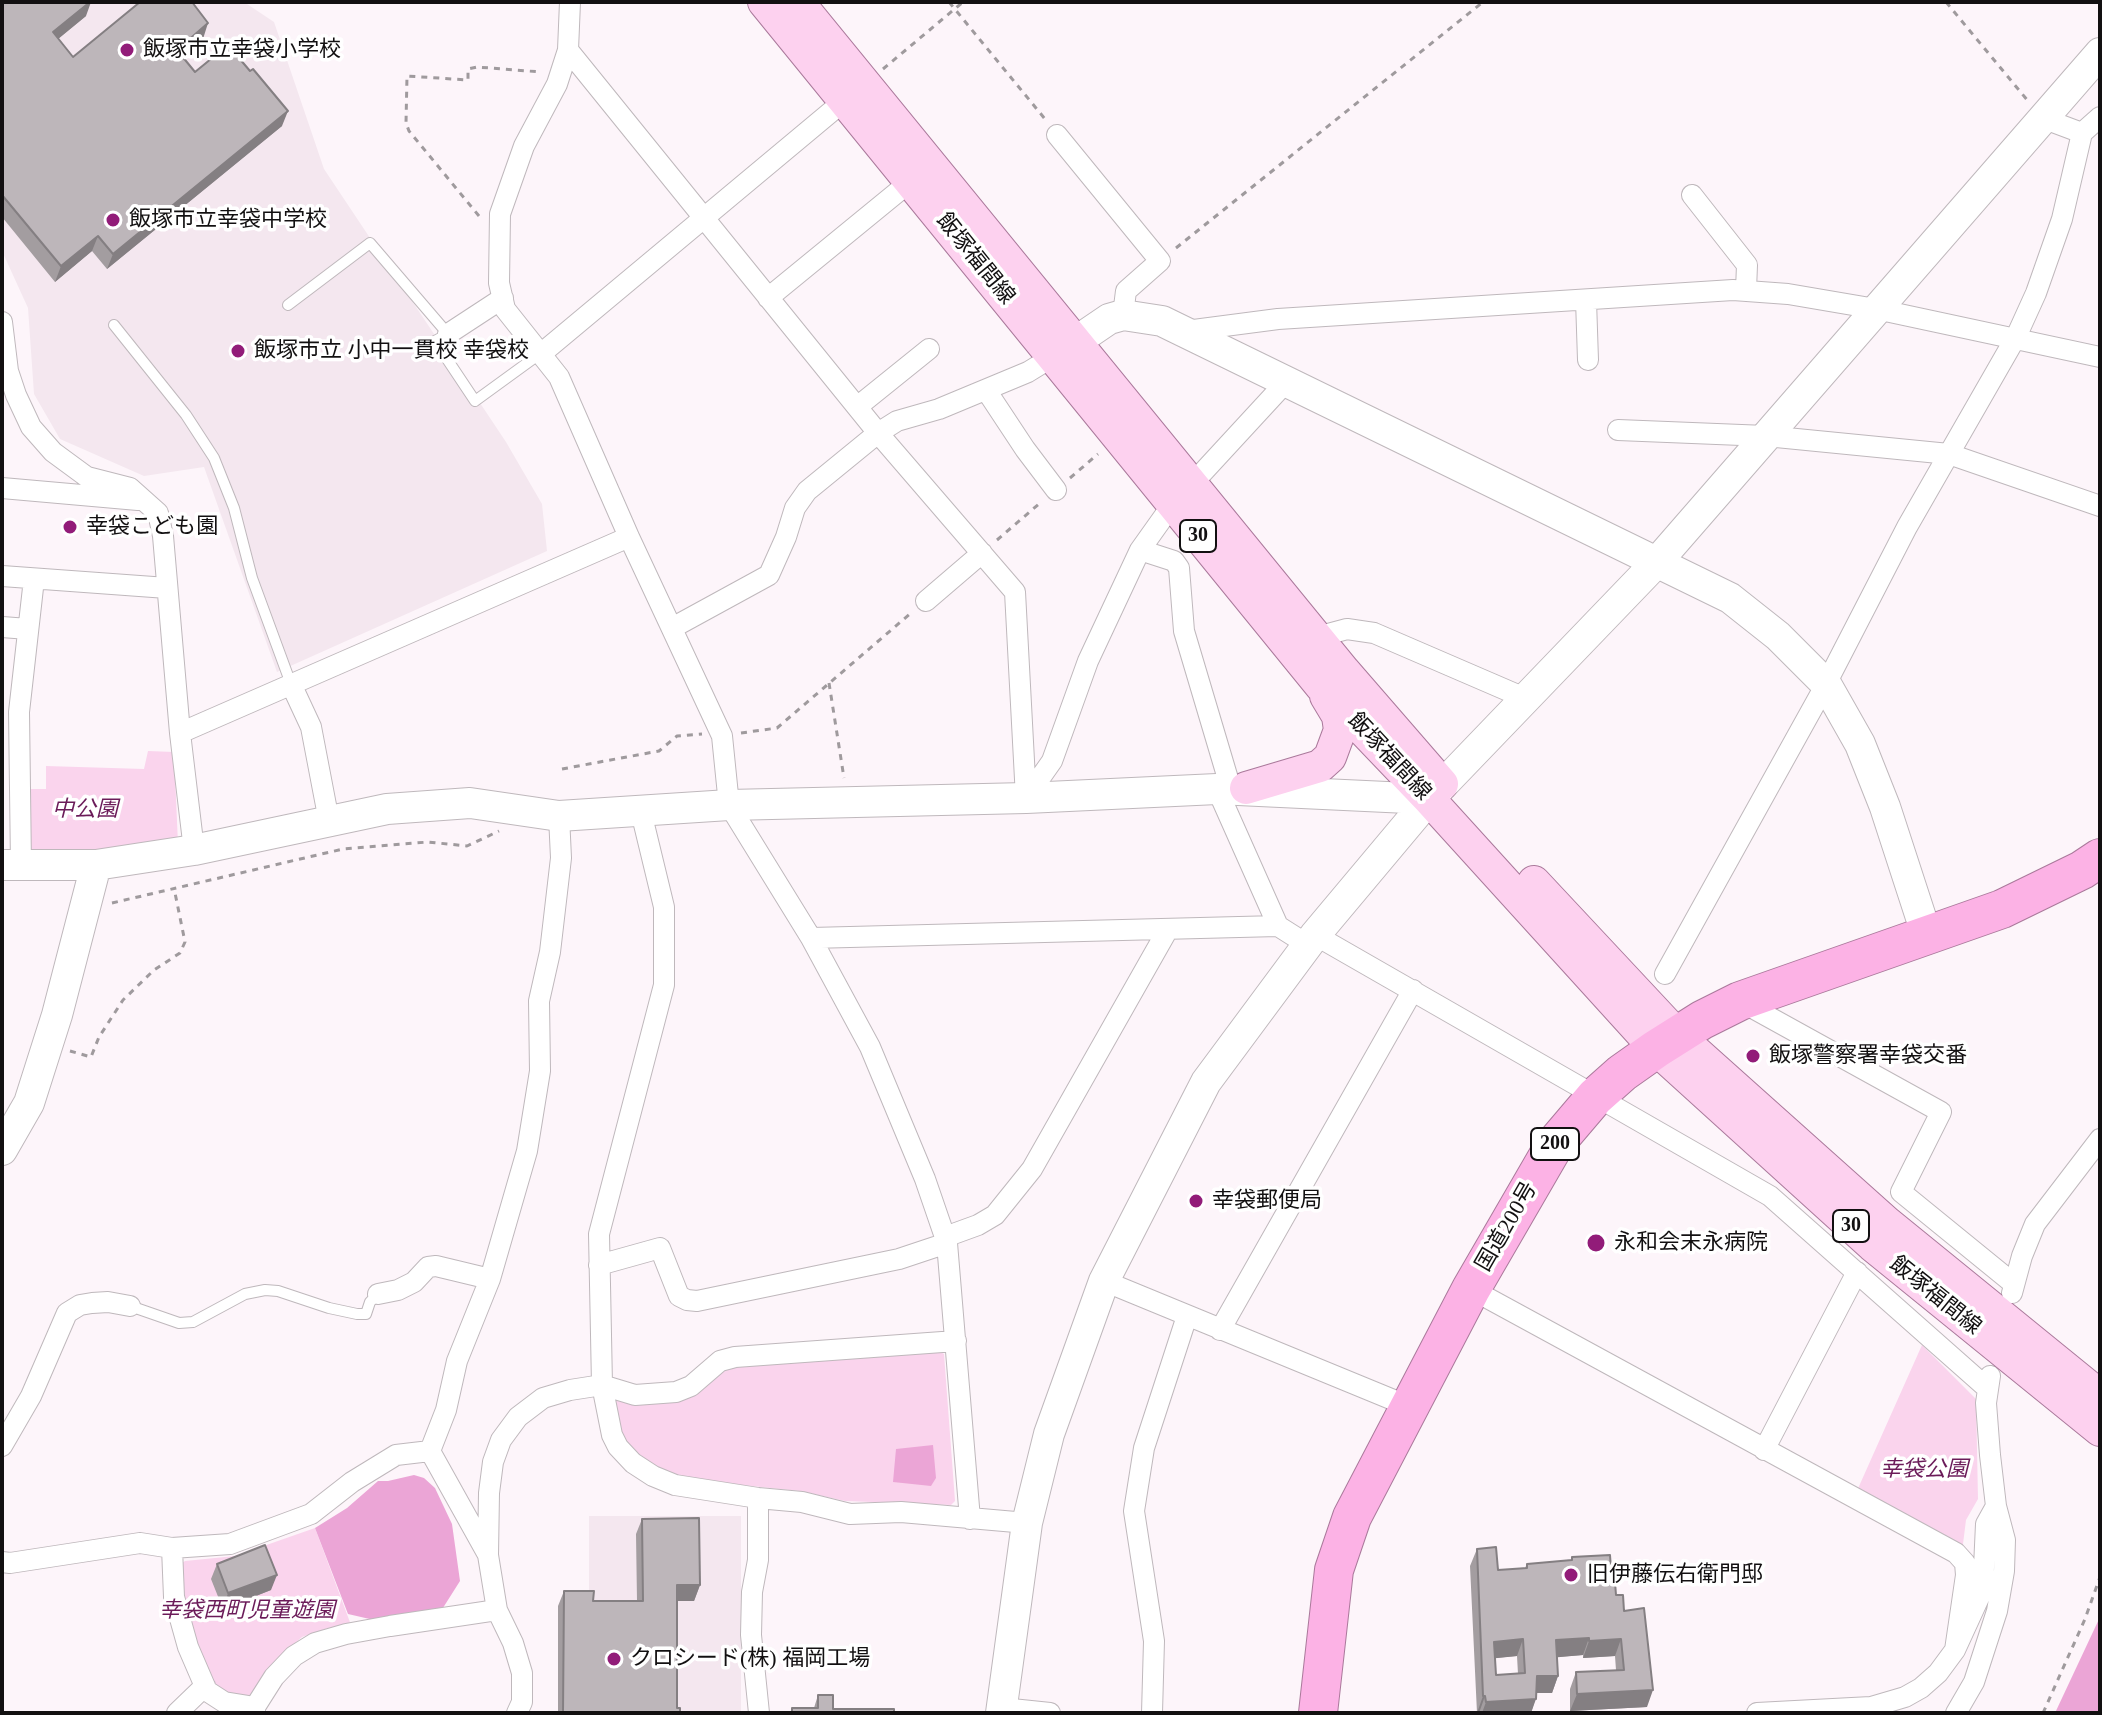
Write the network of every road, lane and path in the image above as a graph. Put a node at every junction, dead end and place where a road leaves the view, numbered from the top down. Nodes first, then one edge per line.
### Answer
1 (570, 2) edge
2 (764, 2) edge
3 (798, 2) edge
4 (949, 2) edge
5 (963, 2) edge
6 (1483, 2) edge
7 (1946, 2) edge
8 (955, 9) junction
9 (568, 50) junction
10 (2100, 53) edge
11 (559, 77) junction
12 (854, 92) junction
13 (2100, 117) edge
14 (2042, 118) junction
15 (2082, 133) junction
16 (1057, 135) joint
17 (911, 181) junction
18 (1692, 195) dead end
19 (703, 218) junction
20 (500, 223) junction
21 (1160, 261) junction
22 (1746, 290) junction
23 (503, 298) junction
24 (768, 298) junction
25 (1586, 300) junction
26 (288, 305) dead end
27 (1876, 309) junction
28 (1123, 315) junction
29 (2, 322) edge
30 (114, 325) dead end
31 (1182, 332) junction
32 (448, 334) junction
33 (2016, 337) junction
34 (1065, 348) junction
35 (929, 349) dead end
36 (542, 353) junction
37 (2100, 357) edge
38 (1588, 360) dead end
39 (1287, 381) junction
40 (986, 390) junction
41 (857, 407) junction
42 (1618, 430) dead end
43 (878, 433) junction
44 (1766, 436) junction
45 (1949, 454) junction
46 (2, 488) edge
47 (1056, 490) dead end
48 (1182, 494) junction
49 (146, 500) junction
50 (2100, 506) edge
51 (629, 537) junction
52 (1140, 550) junction
53 (982, 553) junction
54 (1656, 563) junction
55 (2, 576) edge
56 (34, 579) junction
57 (167, 588) junction
58 (926, 601) joint
59 (2, 627) edge
60 (672, 628) junction
61 (28, 629) junction
62 (1317, 637) junction
63 (829, 683) junction
64 (291, 684) junction
65 (1826, 684) junction
66 (1321, 686) junction
67 (1527, 699) junction
68 (11, 711) edge
69 (180, 733) junction
70 (722, 736) junction
71 (562, 769) dead end
72 (11, 786) edge
73 (1231, 788) junction
74 (1436, 792) junction
75 (1026, 798) junction
76 (843, 801) junction
77 (729, 805) junction
78 (641, 812) junction
79 (548, 814) junction
80 (329, 821) junction
81 (194, 850) junction
82 (2100, 858) edge
83 (96, 865) junction
84 (12, 866) edge
85 (174, 888) junction
86 (85, 907) junction
87 (1278, 926) junction
88 (1167, 931) junction
89 (1927, 936) junction
90 (811, 938) junction
91 (1312, 940) junction
92 (1665, 974) dead end
93 (1413, 990) junction
94 (1740, 1001) junction
95 (1667, 1043) junction
96 (48, 1045) junction
97 (1595, 1097) junction
98 (2100, 1139) edge
99 (2, 1150) edge
100 (946, 1240) junction
101 (599, 1265) junction
102 (1857, 1272) junction
103 (490, 1279) junction
104 (1104, 1281) junction
105 (1471, 1289) junction
106 (378, 1294) joint
107 (130, 1306) joint
108 (1187, 1316) junction
109 (1220, 1330) junction
110 (956, 1341) junction
111 (2057, 1379) junction
112 (602, 1385) junction
113 (2100, 1396) edge
114 (1408, 1406) junction
115 (2100, 1430) edge
116 (2, 1446) edge
117 (1764, 1450) junction
118 (430, 1451) junction
119 (758, 1498) junction
120 (1996, 1506) junction
121 (970, 1519) junction
122 (1027, 1523) junction
123 (172, 1548) junction
124 (488, 1555) junction
125 (2, 1562) edge
126 (2100, 1577) edge
127 (497, 1610) junction
128 (1955, 1650) junction
129 (205, 1686) junction
130 (255, 1710) edge
131 (1002, 1711) edge
132 (177, 1713) edge
133 (517, 1713) edge
134 (759, 1713) edge
135 (1050, 1713) edge
136 (1152, 1713) edge
137 (1318, 1713) edge
138 (1757, 1713) edge
139 (1956, 1713) edge
140 (2043, 1713) edge

1 - 9 street
2 - 12 main road, 飯塚福間線 / 30
3 - 12 main road, 飯塚福間線 / 30
4 - 8 path
5 - 8 path
6 - 21 path
7 - 14 path
8 - 12 path
8 - 16 path
9 - 11 street
9 - 19 street
10 - 14 street
11 - 20 street
11 - 20 path
12 - 17 main road, 飯塚福間線 / 30
12 - 19 street
12 - 34 main road, 飯塚福間線 / 30
13 - 15 street
14 - 15 street
14 - 27 street
15 - 33 street
16 - 21 street
17 - 24 street
17 - 34 main road, 飯塚福間線 / 30
18 - 22 street
19 - 24 street
19 - 36 street
20 - 23 street
21 - 28 street
22 - 25 street
22 - 27 street
23 - 32 street
23 - 36 street
24 - 41 street
25 - 31 street
25 - 38 street
26 - 32 lane
27 - 33 street
27 - 44 street
28 - 31 street
28 - 34 street
29 - 49 street
30 - 64 lane
31 - 39 street
32 - 36 lane
33 - 37 street
33 - 45 street
34 - 40 street
34 - 48 main road, 飯塚福間線 / 30
35 - 41 street
36 - 51 street
39 - 48 street
39 - 54 street
40 - 43 street
40 - 47 street
41 - 43 street
42 - 44 street
43 - 53 street
43 - 60 street
44 - 45 street
44 - 54 street
45 - 50 street
45 - 65 street
46 - 49 street
48 - 52 street
48 - 62 main road, 飯塚福間線 / 30
48 - 66 main road, 飯塚福間線 / 30
49 - 57 street
51 - 60 street
51 - 64 street
52 - 73 street
52 - 75 street
53 - 58 street
53 - 75 street
54 - 65 street
54 - 67 street
55 - 56 street
56 - 57 street
56 - 61 street
57 - 69 street
58 - 63 path
59 - 61 street
60 - 70 street
61 - 68 street
62 - 67 street
62 - 74 main road, 飯塚福間線 / 30
63 - 70 path
63 - 76 path
64 - 69 street
64 - 80 street
65 - 89 street
65 - 92 street
66 - 73 main road
66 - 74 main road, 飯塚福間線 / 30
67 - 74 street
68 - 72 street
69 - 81 street
70 - 71 path
70 - 77 street
72 - 84 street
73 - 74 street
73 - 75 street
73 - 87 street
74 - 91 street
74 - 95 main road, 飯塚福間線 / 30
75 - 76 street
76 - 77 street
77 - 78 street
77 - 90 street
78 - 79 street
78 - 101 street
79 - 80 street
79 - 85 path
79 - 103 street
80 - 81 street
81 - 83 street
82 - 89 highway, 国道200号 / 200
83 - 84 street
83 - 86 street
85 - 86 path
85 - 96 path
86 - 96 street
87 - 88 street
87 - 91 street
88 - 90 street
88 - 100 street
89 - 94 highway, 国道200号 / 200
90 - 100 street
91 - 93 street
91 - 104 street
93 - 97 street
93 - 109 street
94 - 95 highway, 国道200号 / 200
94 - 98 street
95 - 97 highway, 国道200号 / 200
95 - 111 main road, 飯塚福間線 / 30
96 - 99 street
97 - 102 street
97 - 105 highway, 国道200号 / 200
100 - 101 street
100 - 110 street
101 - 112 street
102 - 117 street
102 - 120 street
103 - 106 street
103 - 118 street
104 - 108 street
104 - 122 street
105 - 114 highway, 国道200号 / 200
105 - 117 street
106 - 107 lane
107 - 116 street
108 - 109 street
108 - 136 street
109 - 114 street
110 - 112 street
110 - 121 street
111 - 113 main road, 飯塚福間線 / 30
111 - 115 main road, 飯塚福間線 / 30
112 - 119 street
112 - 124 street
114 - 137 highway, 国道200号 / 200
117 - 128 street
118 - 123 street
118 - 124 street
119 - 121 street
119 - 134 street
120 - 128 street
120 - 139 street
121 - 122 street
122 - 131 street
123 - 125 street
123 - 129 street
124 - 127 street
126 - 140 path
127 - 130 street
127 - 133 street
128 - 138 street
129 - 130 street
129 - 132 street
131 - 135 street

